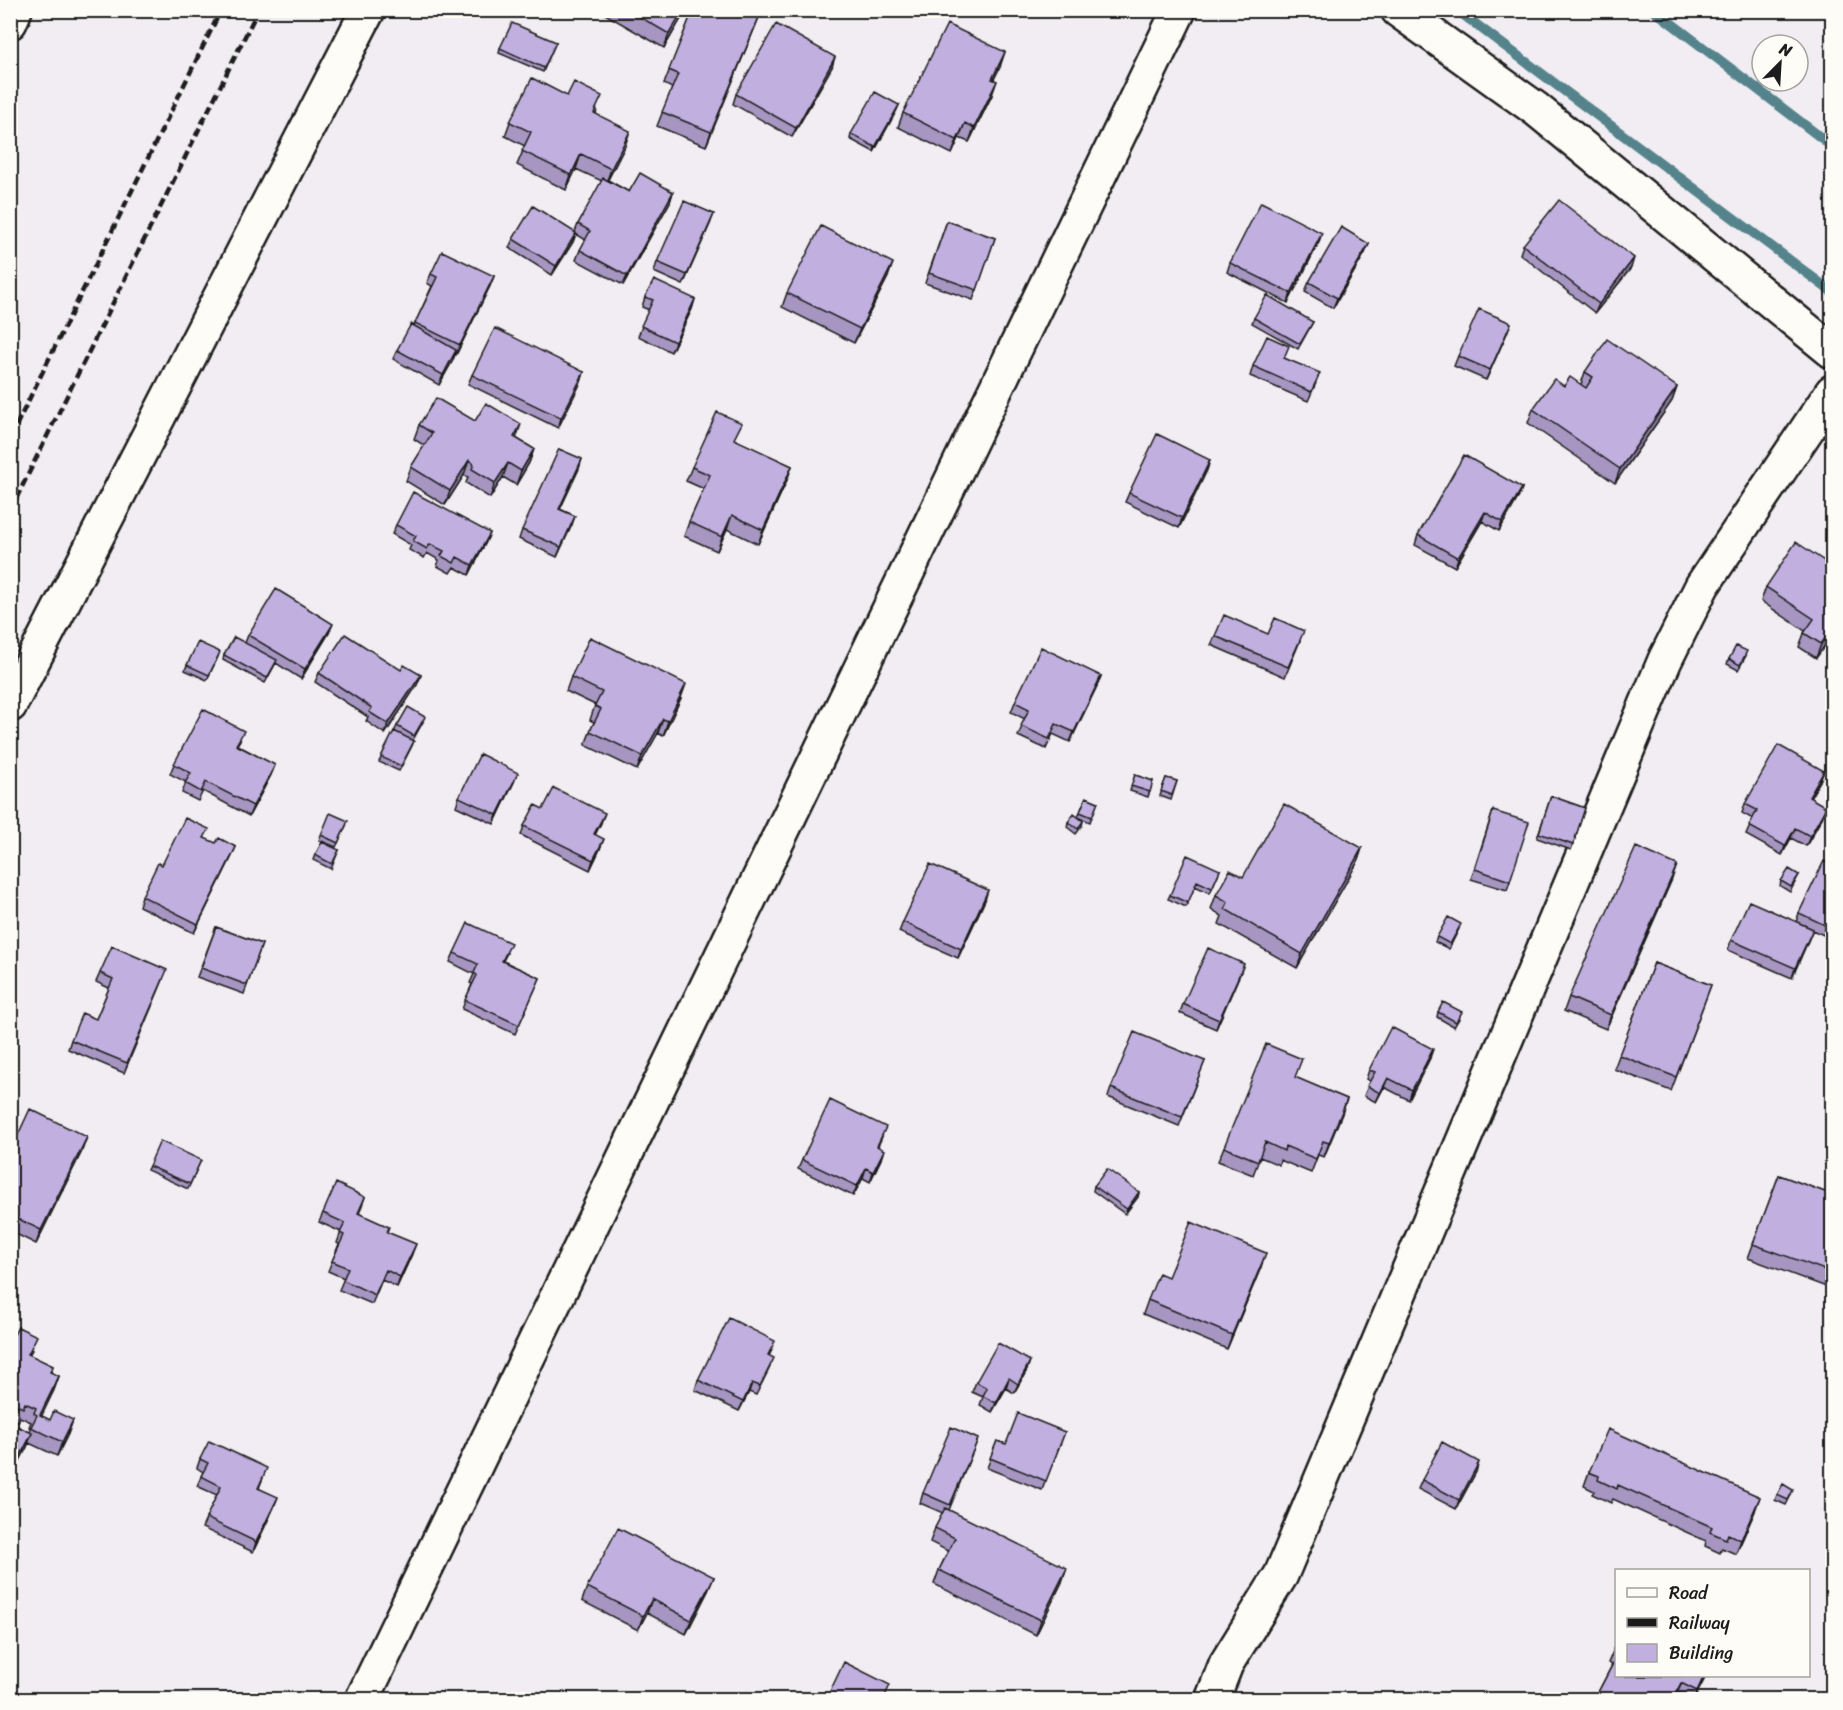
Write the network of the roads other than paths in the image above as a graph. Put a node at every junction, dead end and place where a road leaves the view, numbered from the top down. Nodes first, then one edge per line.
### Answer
1 (15, 10) edge
2 (368, 10) edge
3 (1179, 10) edge
4 (1398, 10) edge
5 (10, 22) edge
6 (1833, 351) edge
7 (1833, 392) edge
8 (10, 705) edge
9 (362, 1700) edge
10 (1212, 1700) edge

1 - 5 street
2 - 8 street
3 - 9 street
4 - 6 street
7 - 10 street

